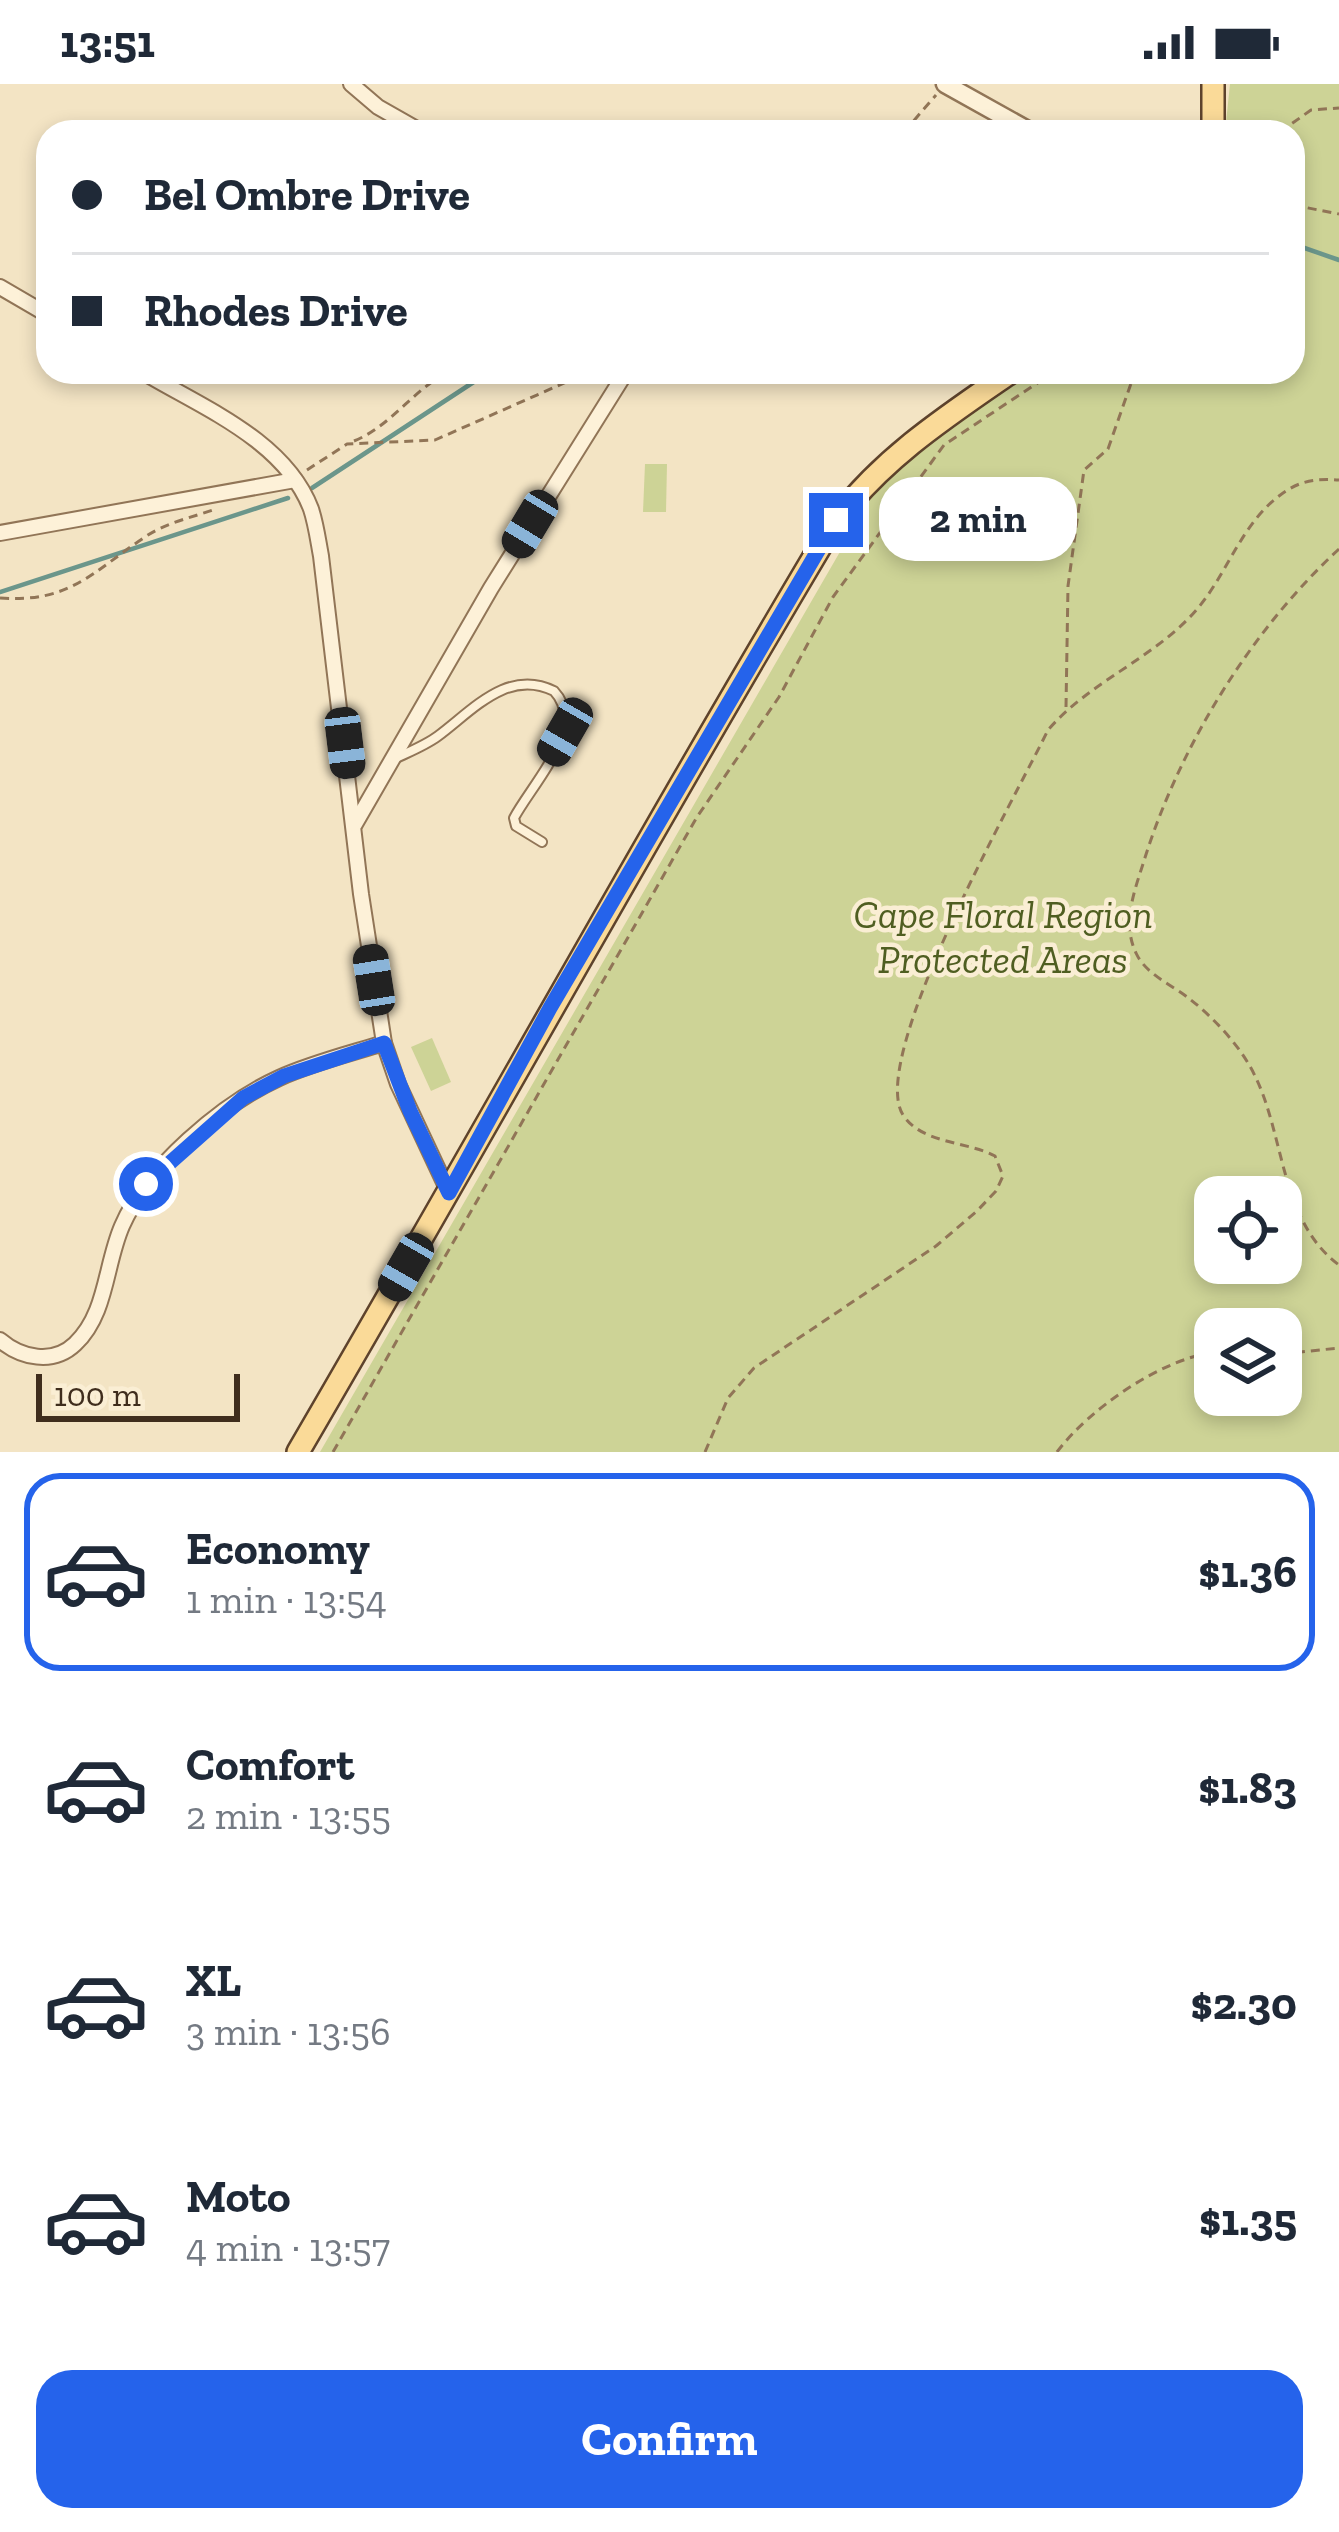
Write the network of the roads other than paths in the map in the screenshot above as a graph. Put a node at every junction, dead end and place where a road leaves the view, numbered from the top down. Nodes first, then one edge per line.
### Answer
1 (351, 84) edge
2 (945, 84) edge
3 (1213, 84) edge
4 (401, 120) edge
5 (1010, 120) edge
6 (1213, 120) edge
7 (0, 287) edge
8 (36, 309) edge
9 (163, 384) edge
10 (618, 384) edge
11 (994, 384) edge
12 (295, 480) junction
13 (0, 533) edge
14 (390, 761) junction
15 (355, 824) junction
16 (542, 842) dead end
17 (384, 1043) junction
18 (449, 1193) junction
19 (0, 1340) edge
20 (298, 1452) edge

1 - 4 street
2 - 5 street
3 - 6 main road
7 - 8 street
9 - 12 street
10 - 14 street
11 - 18 main road
12 - 13 street
12 - 15 street
14 - 15 street
14 - 16 lane
15 - 17 street
17 - 18 street
17 - 19 street
18 - 20 main road

